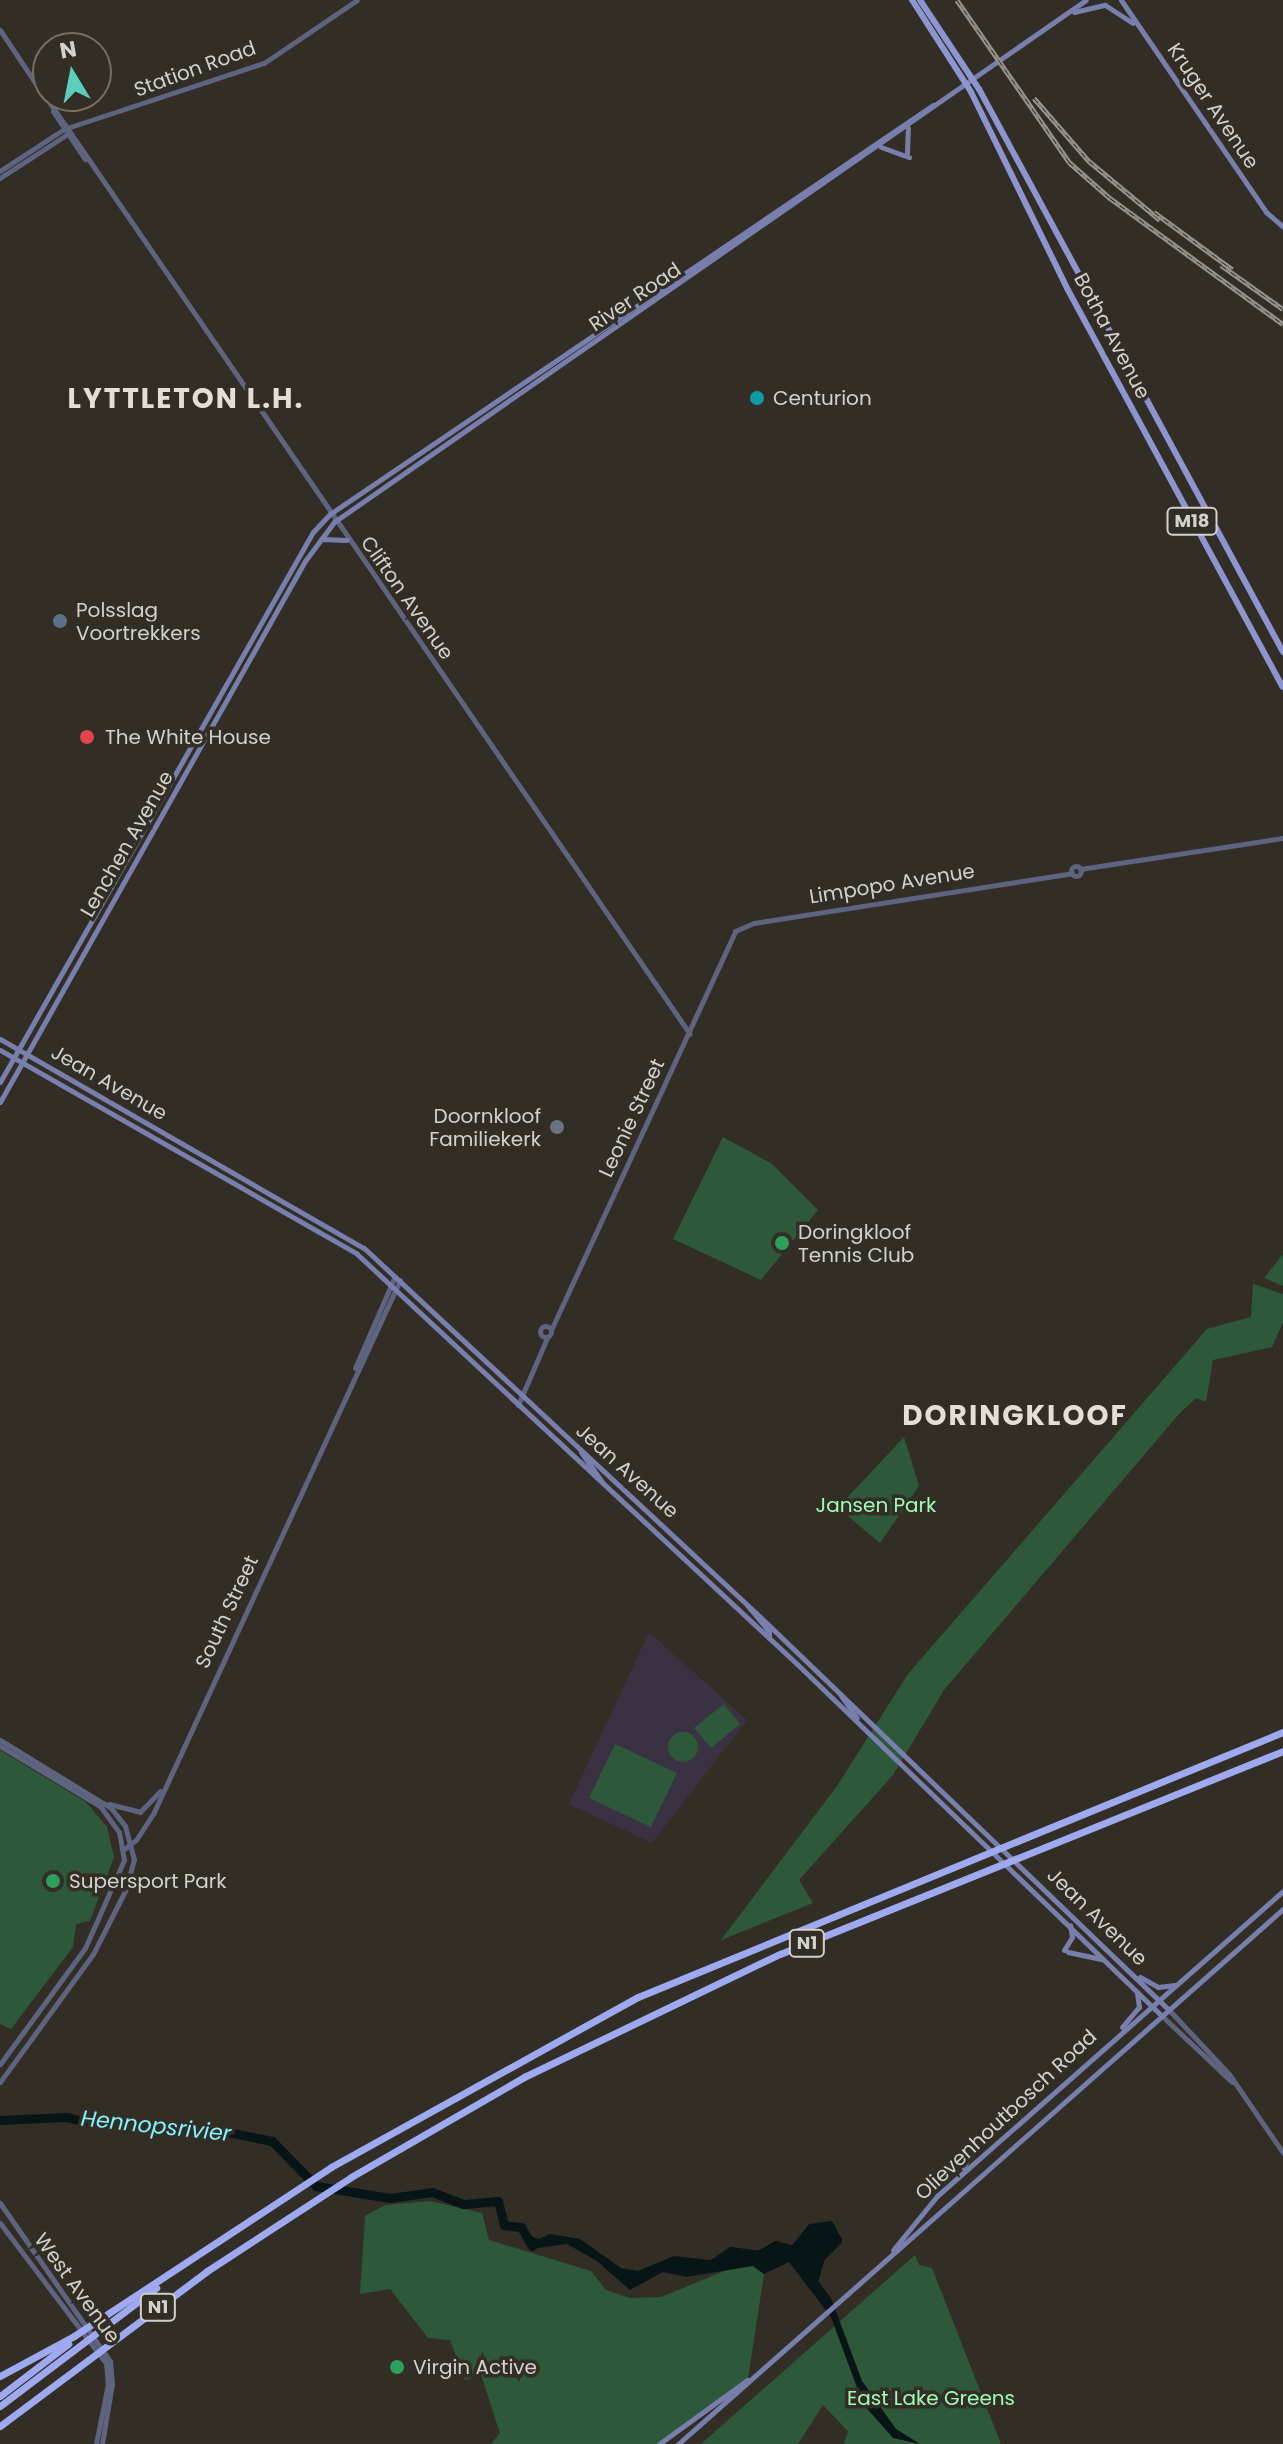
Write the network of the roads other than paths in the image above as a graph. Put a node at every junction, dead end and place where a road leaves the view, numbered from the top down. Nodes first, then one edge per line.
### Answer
1 (357, 0) edge
2 (912, 0) edge
3 (920, 0) edge
4 (1086, 0) edge
5 (1121, 0) edge
6 (1062, 16) junction
7 (0, 30) edge
8 (1142, 32) junction
9 (953, 92) junction
10 (909, 127) junction
11 (69, 130) junction
12 (881, 147) junction
13 (0, 171) edge
14 (0, 178) edge
15 (1283, 227) edge
16 (330, 514) junction
17 (334, 522) junction
18 (318, 540) junction
19 (347, 540) junction
20 (1283, 652) edge
21 (1283, 687) edge
22 (1283, 838) edge
23 (733, 933) joint
24 (696, 1018) junction
25 (680, 1021) junction
26 (690, 1034) junction
27 (0, 1039) edge
28 (0, 1050) edge
29 (18, 1050) junction
30 (26, 1054) junction
31 (14, 1058) junction
32 (22, 1063) junction
33 (0, 1082) edge
34 (73, 1082) junction
35 (0, 1102) edge
36 (91, 1103) junction
37 (312, 1222) junction
38 (397, 1278) junction
39 (393, 1287) junction
40 (548, 1328) junction
41 (540, 1334) junction
42 (547, 1338) junction
43 (541, 1350) junction
44 (521, 1397) junction
45 (518, 1405) junction
46 (580, 1450) junction
47 (602, 1482) junction
48 (747, 1604) junction
49 (768, 1638) junction
50 (839, 1691) junction
51 (861, 1726) junction
52 (1283, 1732) edge
53 (0, 1740) edge
54 (0, 1746) edge
55 (1283, 1751) edge
56 (167, 1783) junction
57 (105, 1802) junction
58 (132, 1845) junction
59 (123, 1850) junction
60 (1283, 1891) edge
61 (1283, 1909) edge
62 (1070, 1924) junction
63 (1109, 1964) junction
64 (1124, 1965) junction
65 (1175, 1985) junction
66 (1137, 1991) junction
67 (1159, 1999) junction
68 (1152, 2005) junction
69 (1169, 2010) junction
70 (1162, 2016) junction
71 (1099, 2051) junction
72 (0, 2064) edge
73 (0, 2082) edge
74 (1236, 2085) junction
75 (972, 2143) dead end
76 (1283, 2153) edge
77 (956, 2178) junction
78 (0, 2203) edge
79 (0, 2223) edge
80 (195, 2257) junction
81 (882, 2263) junction
82 (74, 2336) junction
83 (767, 2365) junction
84 (0, 2376) edge
85 (0, 2396) edge
86 (0, 2406) edge
87 (0, 2426) edge
88 (99, 2444) edge
89 (659, 2444) edge
90 (678, 2444) edge

1 - 11 street, Station Road
2 - 21 main road, Botha Avenue / M18
3 - 20 main road, Botha Avenue / M18
4 - 6 main road, River Road
5 - 8 main road, Kruger Avenue
6 - 8 main road
6 - 9 main road, River Road
7 - 11 street, Clifton Avenue
8 - 15 main road, Kruger Avenue
9 - 10 main road, River Road
9 - 16 main road, River Road
10 - 12 main road, River Road
10 - 12 main road
11 - 13 street
11 - 14 street
11 - 16 street, Clifton Avenue
12 - 17 main road, River Road
16 - 17 street, Clifton Avenue
16 - 29 main road, Lenchen Avenue
17 - 18 main road, Lenchen Avenue
17 - 19 street, Clifton Avenue
18 - 19 main road
18 - 30 main road, Lenchen Avenue
19 - 25 street, Clifton Avenue
22 - 23 street, Limpopo Avenue
23 - 24 street, Leonie Street
24 - 25 street
24 - 26 street, Leonie Street
25 - 26 street, Clifton Avenue
26 - 40 street, Leonie Street
27 - 29 main road, Jean Avenue
28 - 31 main road, Jean Avenue
29 - 30 main road, Jean Avenue
29 - 31 main road, Lenchen Avenue
30 - 32 main road, Lenchen Avenue
30 - 34 main road, Jean Avenue
31 - 32 main road, Jean Avenue
31 - 33 main road, Lenchen Avenue
32 - 35 main road, Lenchen Avenue
32 - 36 main road, Jean Avenue
34 - 36 main road
34 - 37 main road, Jean Avenue
36 - 37 main road, Jean Avenue
37 - 38 main road, Jean Avenue
37 - 39 main road, Jean Avenue
38 - 39 street, South Street
38 - 44 main road, Jean Avenue
39 - 45 main road, Jean Avenue
39 - 56 street, South Street
40 - 41 street
40 - 42 street
41 - 42 street
41 - 43 street
42 - 43 street
43 - 44 street
44 - 45 street
44 - 46 main road, Jean Avenue
45 - 47 main road, Jean Avenue
46 - 47 main road
46 - 48 main road, Jean Avenue
47 - 49 main road, Jean Avenue
48 - 49 main road
48 - 50 main road, Jean Avenue
49 - 51 main road, Jean Avenue
50 - 51 main road
50 - 64 main road, Jean Avenue
51 - 62 main road, Jean Avenue
52 - 80 highway, N1
53 - 57 street
54 - 59 street
55 - 87 highway, N1
56 - 57 street
56 - 58 street, South Street
57 - 58 street
58 - 59 street
58 - 73 street
59 - 72 street
60 - 65 main road, Olievenhoutbosch Road
61 - 69 main road, Olievenhoutbosch Road
62 - 63 main road, Jean Avenue
62 - 63 main road
63 - 66 main road, Jean Avenue
64 - 65 main road
64 - 67 main road, Jean Avenue
65 - 67 main road, Olievenhoutbosch Road
66 - 68 main road, Jean Avenue
66 - 71 main road
67 - 68 main road, Olievenhoutbosch Road
67 - 69 main road, Jean Avenue
68 - 70 main road, Jean Avenue
68 - 71 main road, Olievenhoutbosch Road
69 - 70 main road, Olievenhoutbosch Road
69 - 74 street
70 - 74 street
70 - 81 main road, Olievenhoutbosch Road
71 - 77 main road, Olievenhoutbosch Road
74 - 76 street
75 - 77 main road
77 - 81 main road, Olievenhoutbosch Road
78 - 88 street, West Avenue
79 - 88 street, West Avenue
80 - 82 highway
80 - 86 highway, N1
81 - 83 main road, Olievenhoutbosch Road
82 - 84 highway
82 - 85 highway
83 - 89 main road, Olievenhoutbosch Road
83 - 90 main road, Olievenhoutbosch Road

